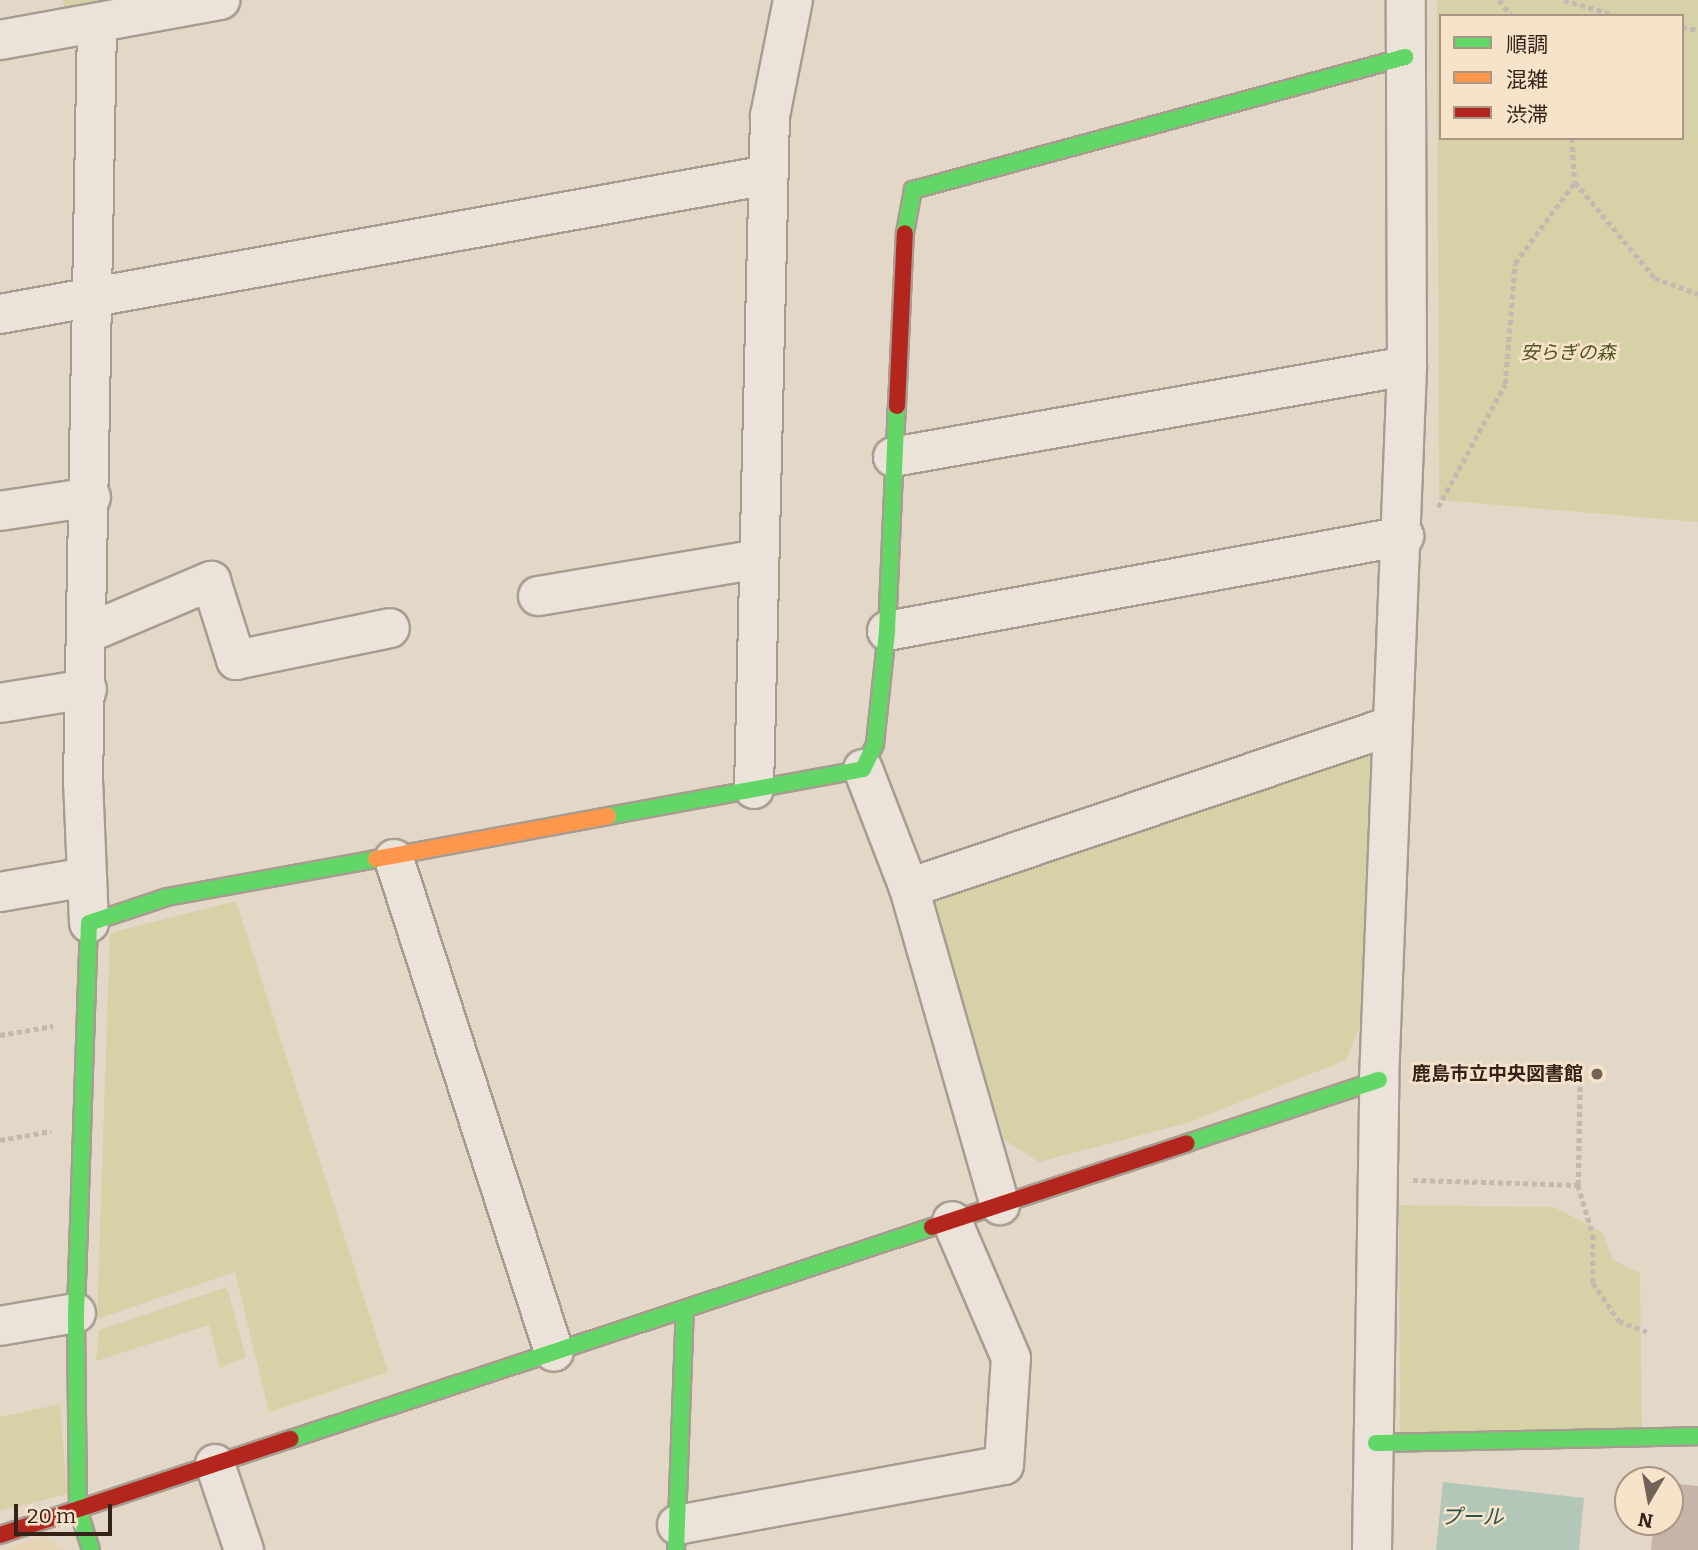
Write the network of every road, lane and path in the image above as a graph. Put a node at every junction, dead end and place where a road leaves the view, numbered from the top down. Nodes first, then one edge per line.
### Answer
1 (220, 0) edge
2 (793, 0) edge
3 (1406, 0) edge
4 (1564, 0) edge
5 (1611, 14) edge
6 (97, 23) junction
7 (0, 40) edge
8 (1405, 57) junction
9 (1572, 140) edge
10 (768, 175) junction
11 (1575, 182) junction
12 (1698, 294) edge
13 (94, 300) junction
14 (0, 314) edge
15 (1408, 366) junction
16 (893, 457) junction
17 (91, 497) junction
18 (0, 511) edge
19 (1403, 550) junction
20 (758, 559) junction
21 (538, 596) dead end
22 (390, 628) dead end
23 (887, 631) junction
24 (89, 634) junction
25 (87, 689) junction
26 (0, 703) edge
27 (1391, 726) junction
28 (863, 769) junction
29 (754, 789) junction
30 (394, 859) junction
31 (87, 877) junction
32 (909, 887) junction
33 (0, 892) edge
34 (89, 923) junction
35 (1580, 1066) dead end
36 (1379, 1080) junction
37 (1408, 1180) dead end
38 (1578, 1185) junction
39 (1000, 1205) junction
40 (952, 1221) junction
41 (685, 1309) junction
42 (76, 1313) junction
43 (0, 1326) edge
44 (1647, 1332) dead end
45 (554, 1352) junction
46 (1698, 1436) edge
47 (1376, 1443) junction
48 (215, 1464) junction
49 (78, 1509) junction
50 (0, 1535) edge
51 (676, 1538) edge
52 (91, 1550) edge
53 (244, 1550) edge
54 (1372, 1550) edge

1 - 6 street
2 - 10 street
3 - 8 street
4 - 5 path
6 - 7 street
6 - 13 street
8 - 15 street
8 - 16 street
9 - 11 path
10 - 13 street
10 - 20 street
11 - 12 path
11 - 19 path
13 - 14 street
13 - 17 street
15 - 16 street
15 - 19 street
16 - 23 street
17 - 18 street
17 - 24 street
19 - 23 street
19 - 27 street
20 - 21 street
20 - 29 street
22 - 24 street
23 - 28 street
24 - 25 street
25 - 26 street
25 - 31 street
27 - 32 street
27 - 36 street
28 - 29 street
28 - 32 street
29 - 30 street
30 - 34 street
30 - 45 street
31 - 33 street
31 - 34 street
32 - 39 street
34 - 42 street
35 - 38 path
36 - 39 street
36 - 47 street
37 - 38 path
38 - 44 path
39 - 40 street
40 - 41 street
40 - 51 street
41 - 45 street
41 - 51 street
42 - 43 street
42 - 49 street
45 - 48 street
46 - 47 street
47 - 54 street
48 - 49 street
48 - 53 street
49 - 50 street
49 - 52 street

